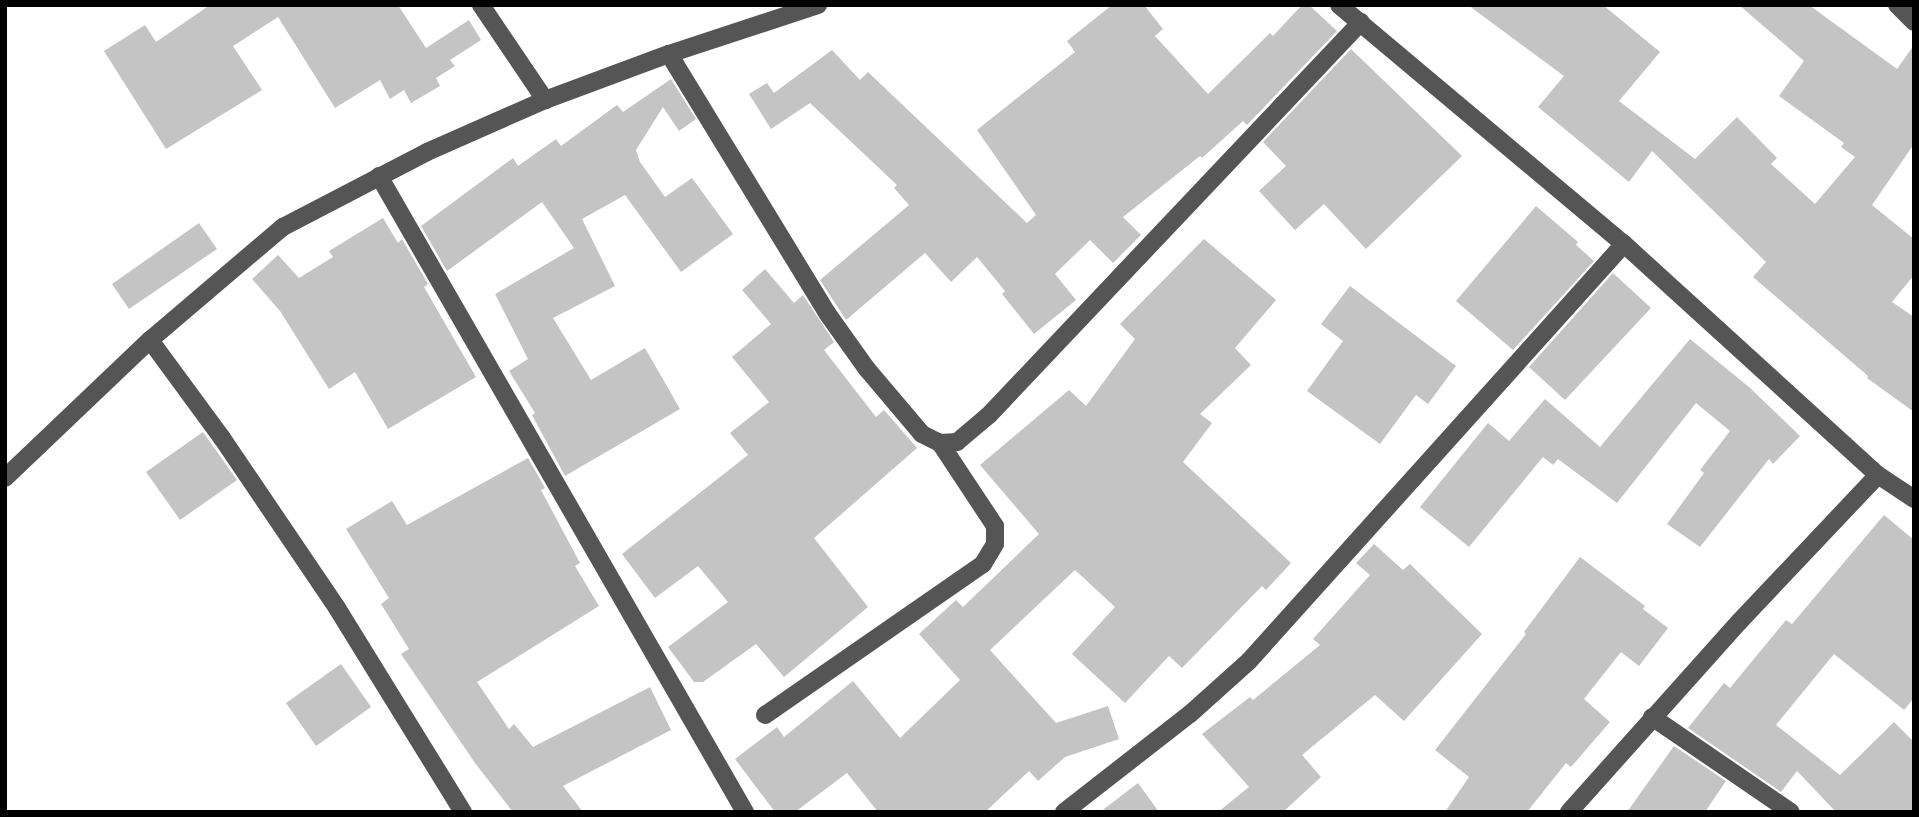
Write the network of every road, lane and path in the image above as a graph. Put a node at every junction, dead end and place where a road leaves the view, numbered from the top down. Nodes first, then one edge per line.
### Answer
1 (481, 5) edge
2 (818, 5) edge
3 (1339, 5) edge
4 (1897, 5) edge
5 (1361, 22) junction
6 (1914, 22) edge
7 (669, 54) junction
8 (545, 100) junction
9 (379, 176) junction
10 (1624, 244) junction
11 (150, 340) junction
12 (940, 443) junction
13 (10, 473) edge
14 (1878, 475) junction
15 (1914, 499) edge
16 (765, 715) dead end
17 (1653, 718) junction
18 (1076, 808) edge
19 (463, 812) edge
20 (745, 812) edge
21 (1569, 812) edge
22 (1791, 812) edge

1 - 8 street
2 - 7 street
3 - 5 street
4 - 6 street
5 - 10 street
5 - 12 street
7 - 8 street
7 - 12 street
8 - 9 street
9 - 11 street
9 - 20 street
10 - 14 street
10 - 18 street
11 - 13 street
11 - 19 street
12 - 16 street
14 - 15 street
14 - 17 street
17 - 21 street
17 - 22 street

